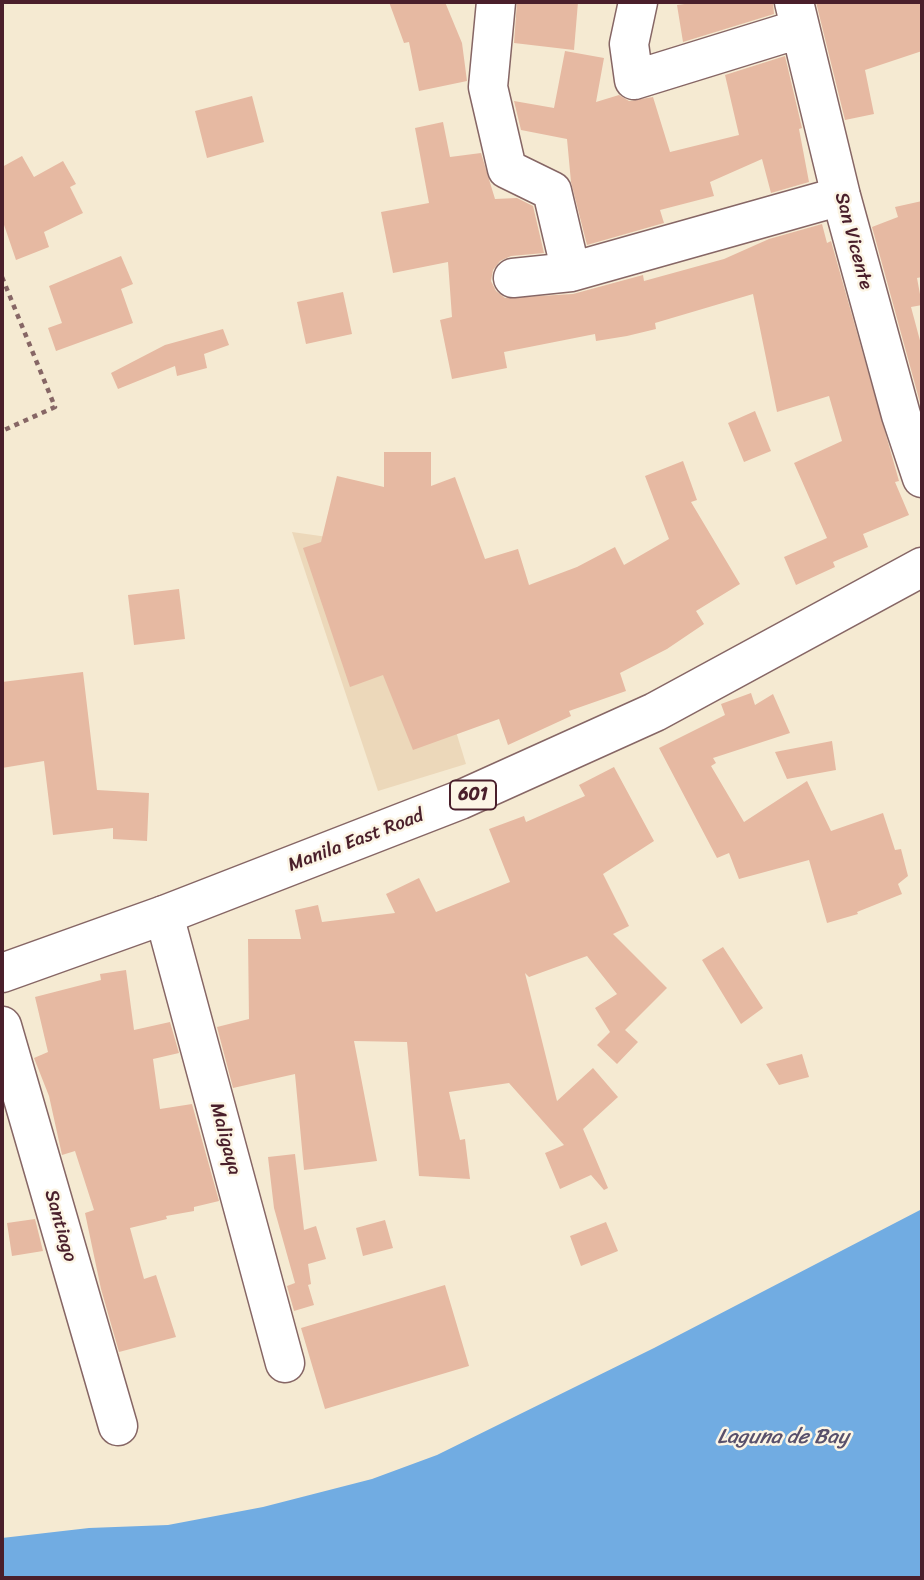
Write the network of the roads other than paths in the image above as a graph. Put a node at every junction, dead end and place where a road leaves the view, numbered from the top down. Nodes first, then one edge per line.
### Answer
1 (638, 2) edge
2 (489, 13) edge
3 (797, 15) edge
4 (841, 196) junction
5 (571, 272) junction
6 (513, 278) dead end
7 (922, 478) edge
8 (922, 567) edge
9 (164, 915) junction
10 (2, 973) edge
11 (2, 1026) edge
12 (285, 1363) dead end
13 (118, 1426) dead end

1 - 3 street
2 - 5 street
3 - 4 street, San Vicente
4 - 5 street
4 - 7 street, San Vicente
5 - 6 street
8 - 9 street, Manila East Road / 601
9 - 10 street, Manila East Road / 601
9 - 12 street, Maligaya
11 - 13 street, Santiago

